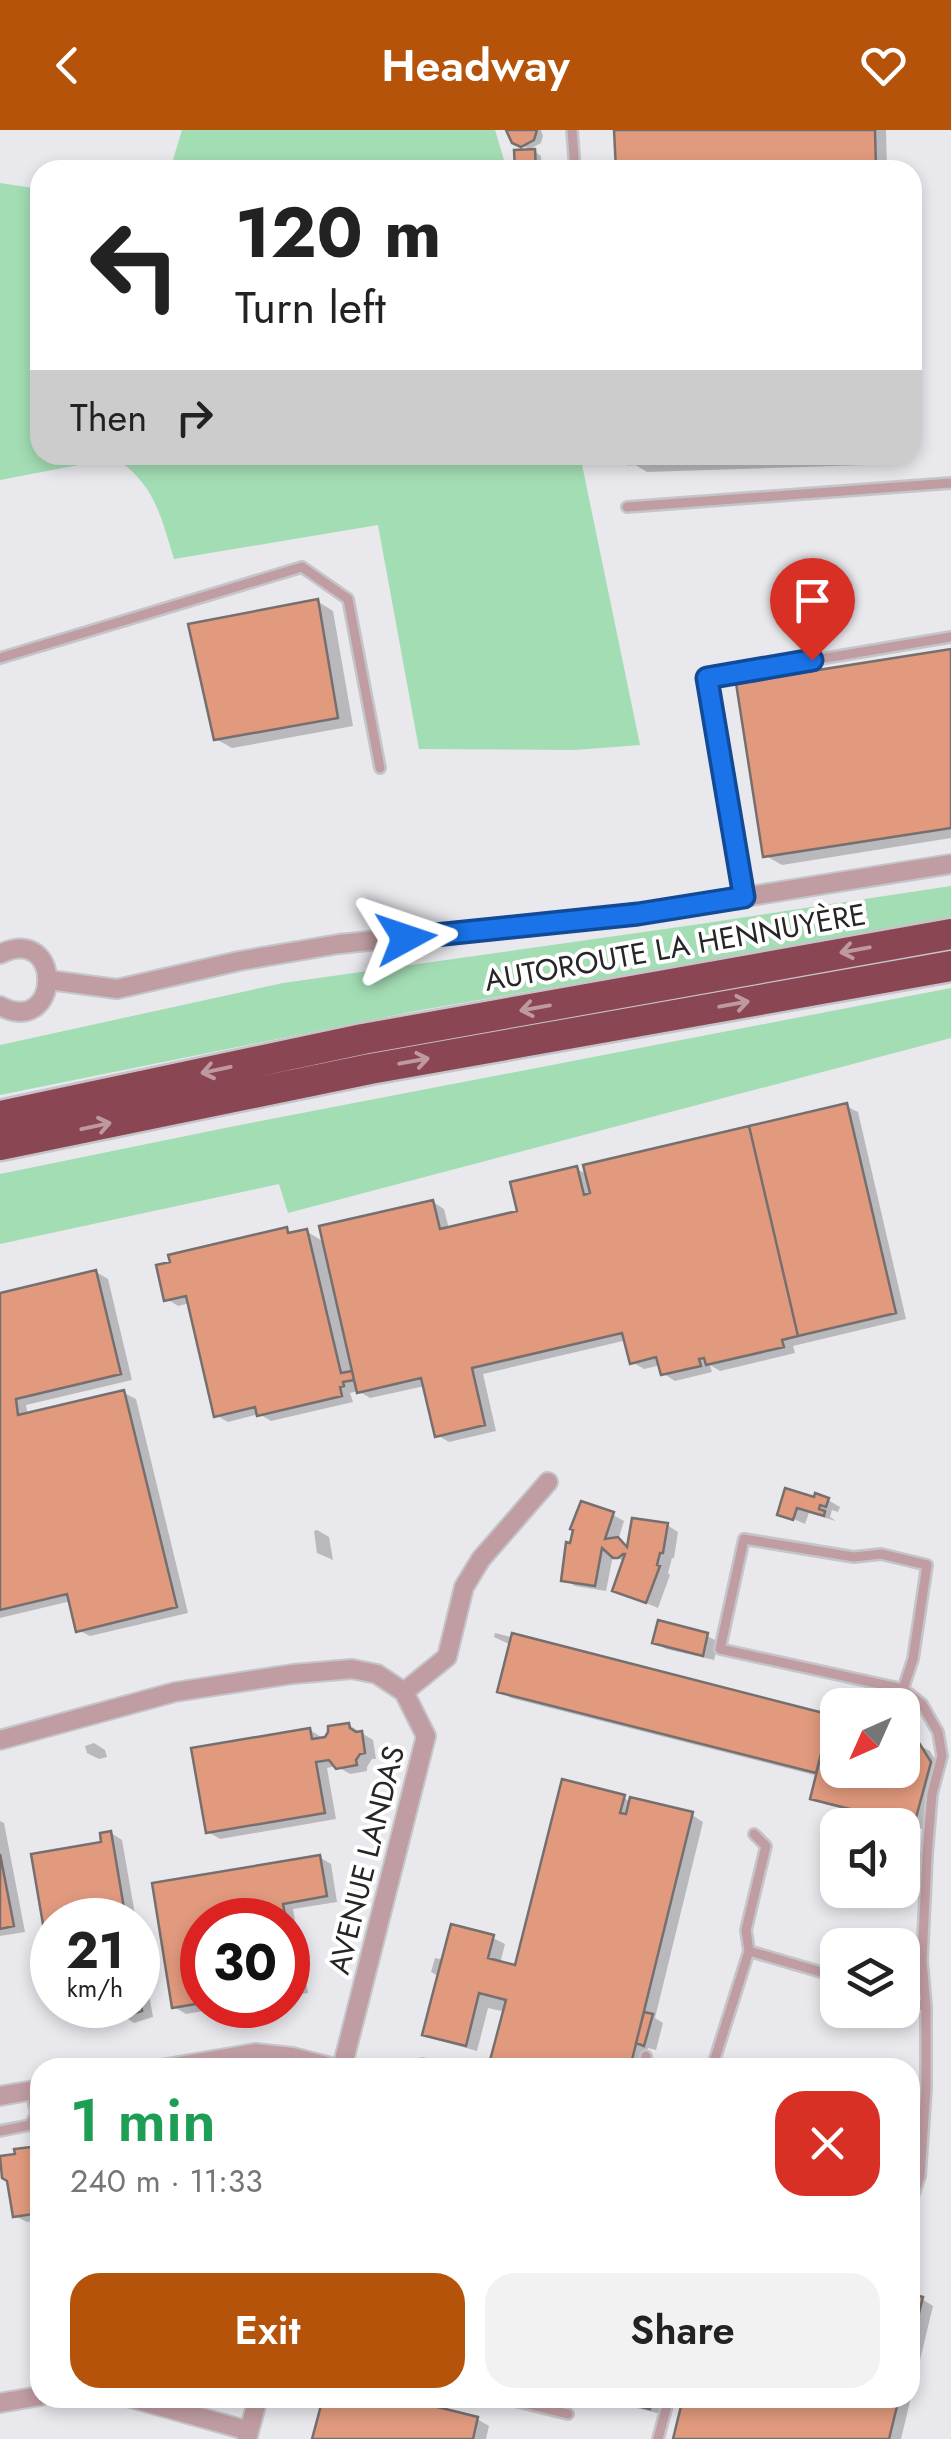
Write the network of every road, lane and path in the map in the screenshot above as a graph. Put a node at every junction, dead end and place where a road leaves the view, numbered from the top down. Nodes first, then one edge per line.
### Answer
1 (572, 130) edge
2 (575, 160) edge
3 (951, 483) edge
4 (627, 506) dead end
5 (951, 637) edge
6 (0, 658) edge
7 (380, 768) dead end
8 (951, 864) edge
9 (744, 897) junction
10 (951, 934) edge
11 (0, 954) edge
12 (951, 966) edge
13 (49, 980) junction
14 (2, 1010) edge
15 (0, 1116) edge
16 (0, 1145) edge
17 (548, 1482) dead end
18 (903, 1690) joint
19 (404, 1692) junction
20 (920, 1703) edge
21 (0, 1740) edge
22 (754, 1834) dead end
23 (749, 1951) junction
24 (820, 1973) edge
25 (920, 2004) edge
26 (926, 2006) junction
27 (226, 2058) edge
28 (296, 2058) edge
29 (345, 2058) edge
30 (715, 2058) edge
31 (30, 2091) edge
32 (0, 2096) edge
33 (30, 2125) edge
34 (0, 2131) edge
35 (920, 2176) edge
36 (30, 2398) edge
37 (0, 2404) edge
38 (163, 2408) edge
39 (255, 2408) edge
40 (544, 2408) edge
41 (667, 2408) edge
42 (568, 2414) dead end
43 (248, 2435) edge
44 (658, 2439) edge

1 - 2 lane
3 - 4 lane
5 - 9 lane
6 - 7 lane
8 - 9 street
9 - 13 street
10 -> 15 highway, AUTOROUTE LA HENNUYÈRE
11 - 13 street
16 -> 12 highway
13 - 14 street
17 - 19 street
18 - 18 lane
19 - 21 street
19 - 29 street, AVENUE LANDAS
20 - 26 lane
22 - 23 lane
23 - 24 lane
23 - 30 lane
25 - 26 lane
26 - 35 lane
27 - 28 street
31 - 32 street
33 - 34 lane
36 - 37 street
38 - 43 street
39 - 43 street
40 - 42 lane
41 - 44 lane

